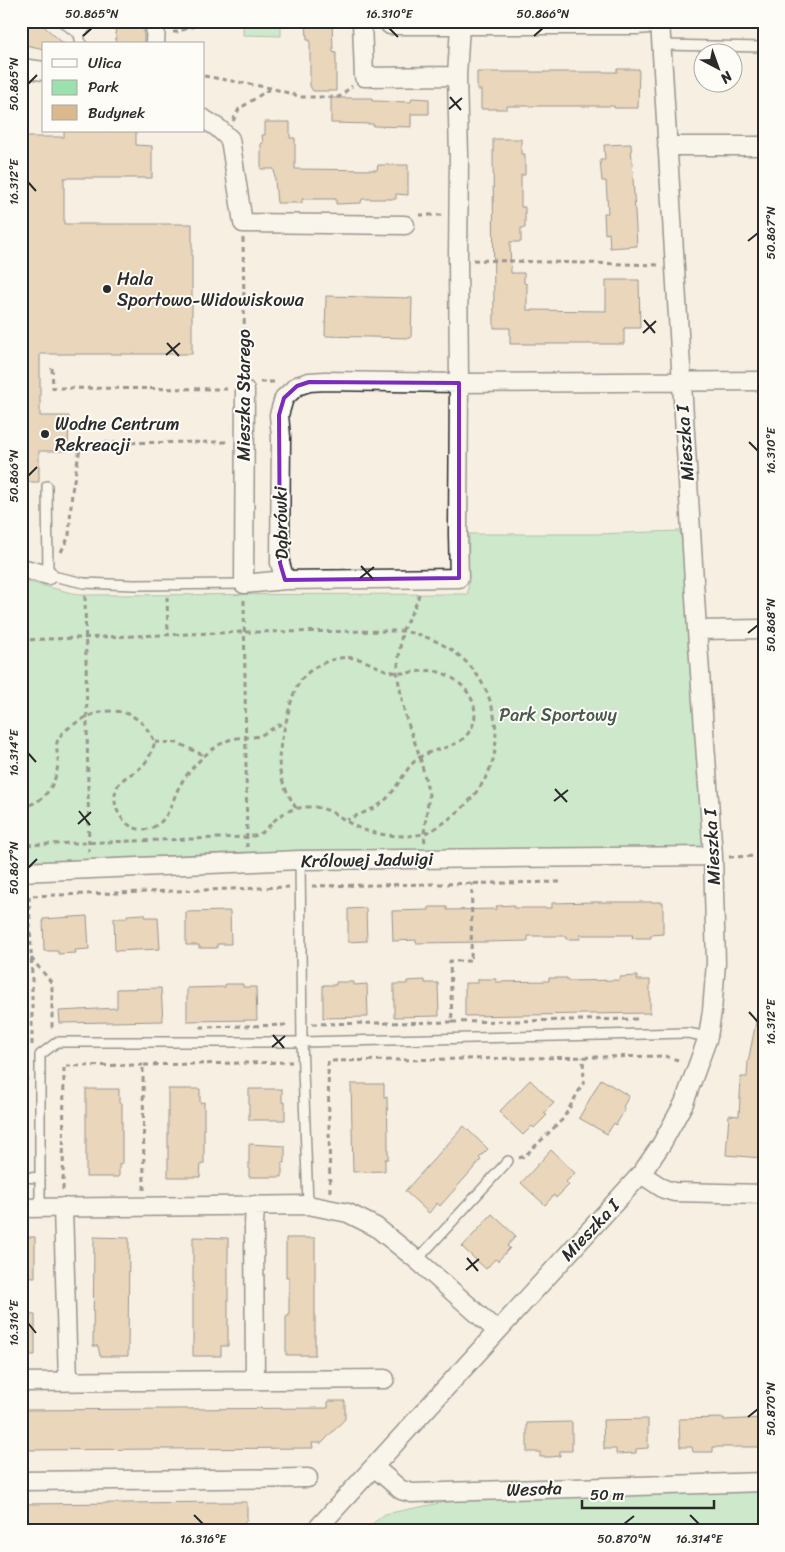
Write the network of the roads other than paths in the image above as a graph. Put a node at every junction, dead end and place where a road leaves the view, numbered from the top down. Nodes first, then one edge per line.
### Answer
1 (62, 21) edge
2 (93, 21) edge
3 (156, 21) edge
4 (362, 21) edge
5 (660, 22) edge
6 (390, 25) dead end
7 (460, 25) junction
8 (80, 39) edge
9 (155, 42) edge
10 (661, 45) junction
11 (764, 47) edge
12 (21, 68) edge
13 (42, 71) edge
14 (457, 76) junction
15 (205, 121) edge
16 (667, 146) junction
17 (764, 146) edge
18 (400, 225) road end
19 (764, 381) edge
20 (681, 382) junction
21 (460, 383) junction
22 (245, 386) road end
23 (47, 486) dead end
24 (21, 568) edge
25 (48, 574) junction
26 (285, 580) junction
27 (244, 584) junction
28 (764, 629) edge
29 (697, 630) junction
30 (713, 856) junction
31 (300, 860) junction
32 (21, 872) edge
33 (708, 1037) junction
34 (302, 1042) junction
35 (508, 1161) road end
36 (641, 1174) junction
37 (21, 1177) edge
38 (40, 1178) junction
39 (764, 1194) edge
40 (63, 1202) junction
41 (255, 1205) junction
42 (308, 1205) junction
43 (21, 1208) edge
44 (40, 1208) junction
45 (418, 1260) junction
46 (496, 1332) junction
47 (254, 1379) junction
48 (384, 1379) dead end
49 (21, 1382) edge
50 (68, 1382) junction
51 (374, 1467) junction
52 (308, 1478) dead end
53 (21, 1481) edge
54 (764, 1482) edge
55 (315, 1531) edge

1 - 8 lane
2 - 8 lane
3 - 9 street
4 - 14 street
5 - 7 street
5 - 10 street, Mieszka I
6 - 7 street
7 - 14 street
10 - 11 lane
10 - 16 street, Mieszka I
12 - 13 street
14 - 21 street
15 - 18 street
16 - 17 street
16 - 20 street, Mieszka I
19 - 20 street
20 - 21 street
20 - 29 street, Mieszka I
21 - 26 street, Dąbrówki
21 - 26 street, Dąbrówki
22 - 27 street, Mieszka Starego
23 - 25 lane
24 - 25 street
25 - 27 lane
26 - 27 street
28 - 29 street
29 - 30 street, Mieszka I
30 - 31 street, Królowej Jadwigi
30 - 33 street, Mieszka I
31 - 32 street, Królowej Jadwigi
31 - 34 lane
33 - 34 lane
33 - 36 street, Mieszka I
34 - 38 lane
34 - 42 lane
35 - 45 lane
36 - 39 street
36 - 46 street, Mieszka I
37 - 38 lane
38 - 44 lane
40 - 41 street
40 - 44 street
40 - 50 street
41 - 42 street
41 - 47 street
42 - 45 street
43 - 44 street
45 - 46 street
46 - 51 street, Mieszka I
47 - 48 street
47 - 50 street
49 - 50 street
51 - 54 street, Wesoła
51 - 55 street, Mieszka I
52 - 53 street

